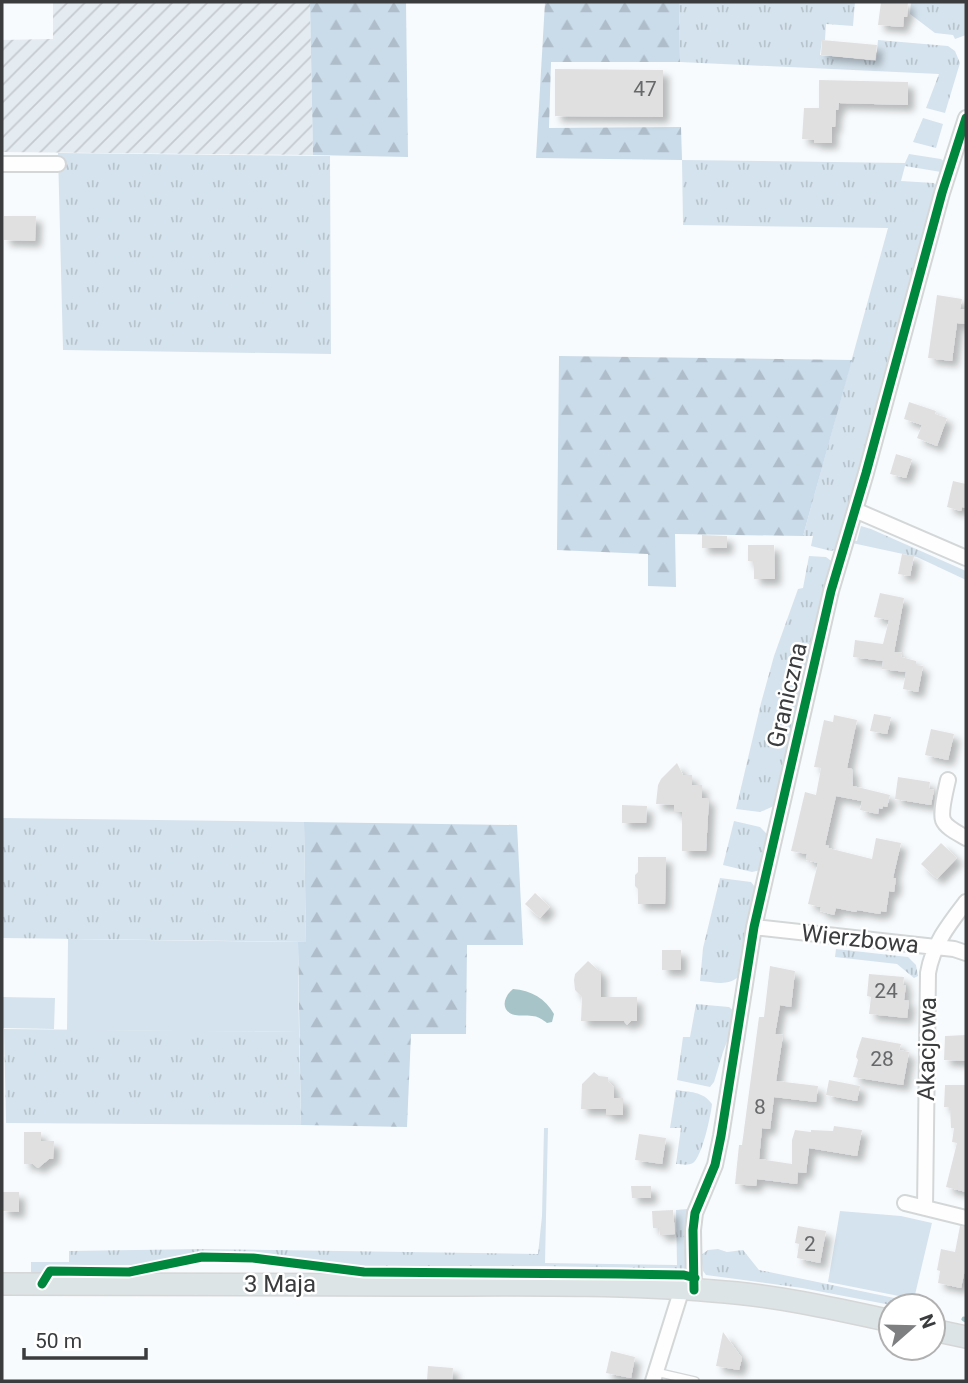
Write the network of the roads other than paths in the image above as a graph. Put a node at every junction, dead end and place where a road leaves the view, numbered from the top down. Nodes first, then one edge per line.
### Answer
1 (966, 118) edge
2 (960, 159) edge
3 (2, 164) edge
4 (58, 164) dead end
5 (855, 510) junction
6 (966, 558) edge
7 (948, 780) dead end
8 (966, 838) edge
9 (966, 902) edge
10 (754, 927) junction
11 (936, 947) junction
12 (966, 953) edge
13 (905, 1203) dead end
14 (925, 1208) junction
15 (966, 1218) edge
16 (2, 1284) edge
17 (687, 1289) junction
18 (877, 1318) edge
19 (947, 1333) edge
20 (966, 1337) edge
21 (654, 1377) edge
22 (695, 1381) edge

1 - 2 street, Graniczna
2 - 5 street, Graniczna
3 - 4 street
5 - 6 street
5 - 10 street, Graniczna
7 - 8 street
9 - 11 street, Akacjowa
10 - 11 street, Wierzbowa
10 - 17 street, Graniczna
11 - 12 street, Wierzbowa
11 - 14 street, Akacjowa
13 - 14 street
14 - 15 street
16 - 17 main road, 3 Maja
17 - 18 main road, 3 Maja
17 - 21 street, Graniczna
19 - 20 main road
21 - 22 lane

